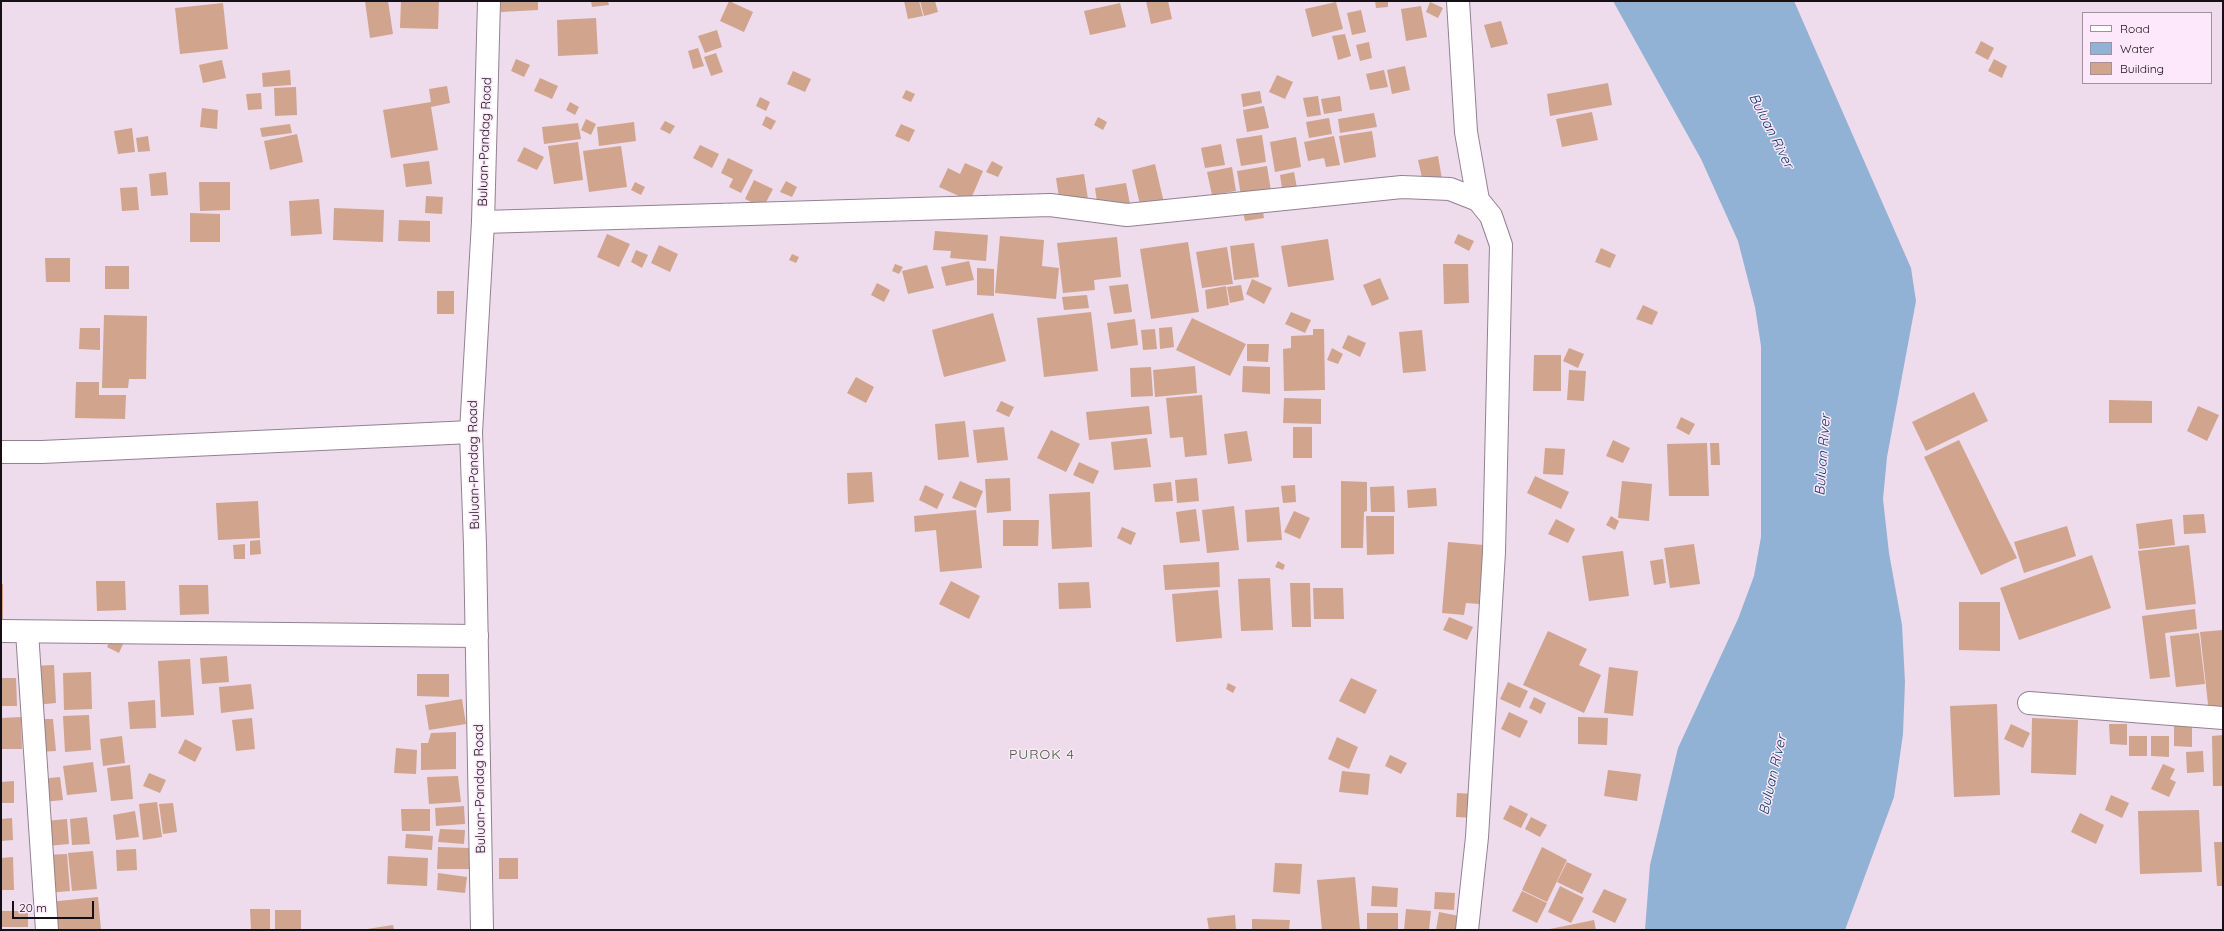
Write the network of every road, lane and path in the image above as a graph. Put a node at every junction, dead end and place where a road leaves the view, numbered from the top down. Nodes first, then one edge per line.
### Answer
1 (489, 1) edge
2 (1458, 1) edge
3 (1478, 200) junction
4 (483, 222) junction
5 (471, 432) junction
6 (1, 452) edge
7 (1, 631) edge
8 (28, 632) junction
9 (477, 636) junction
10 (2029, 703) dead end
11 (2223, 718) edge
12 (47, 930) edge
13 (482, 930) edge
14 (1468, 930) edge

1 - 4 street, Buluan-Pandag Road
2 - 3 street
3 - 4 street
3 - 14 street
4 - 5 street, Buluan-Pandag Road
5 - 6 street
5 - 9 street, Buluan-Pandag Road
7 - 8 street
8 - 9 street
8 - 12 street
9 - 13 street, Buluan-Pandag Road
10 - 11 street

